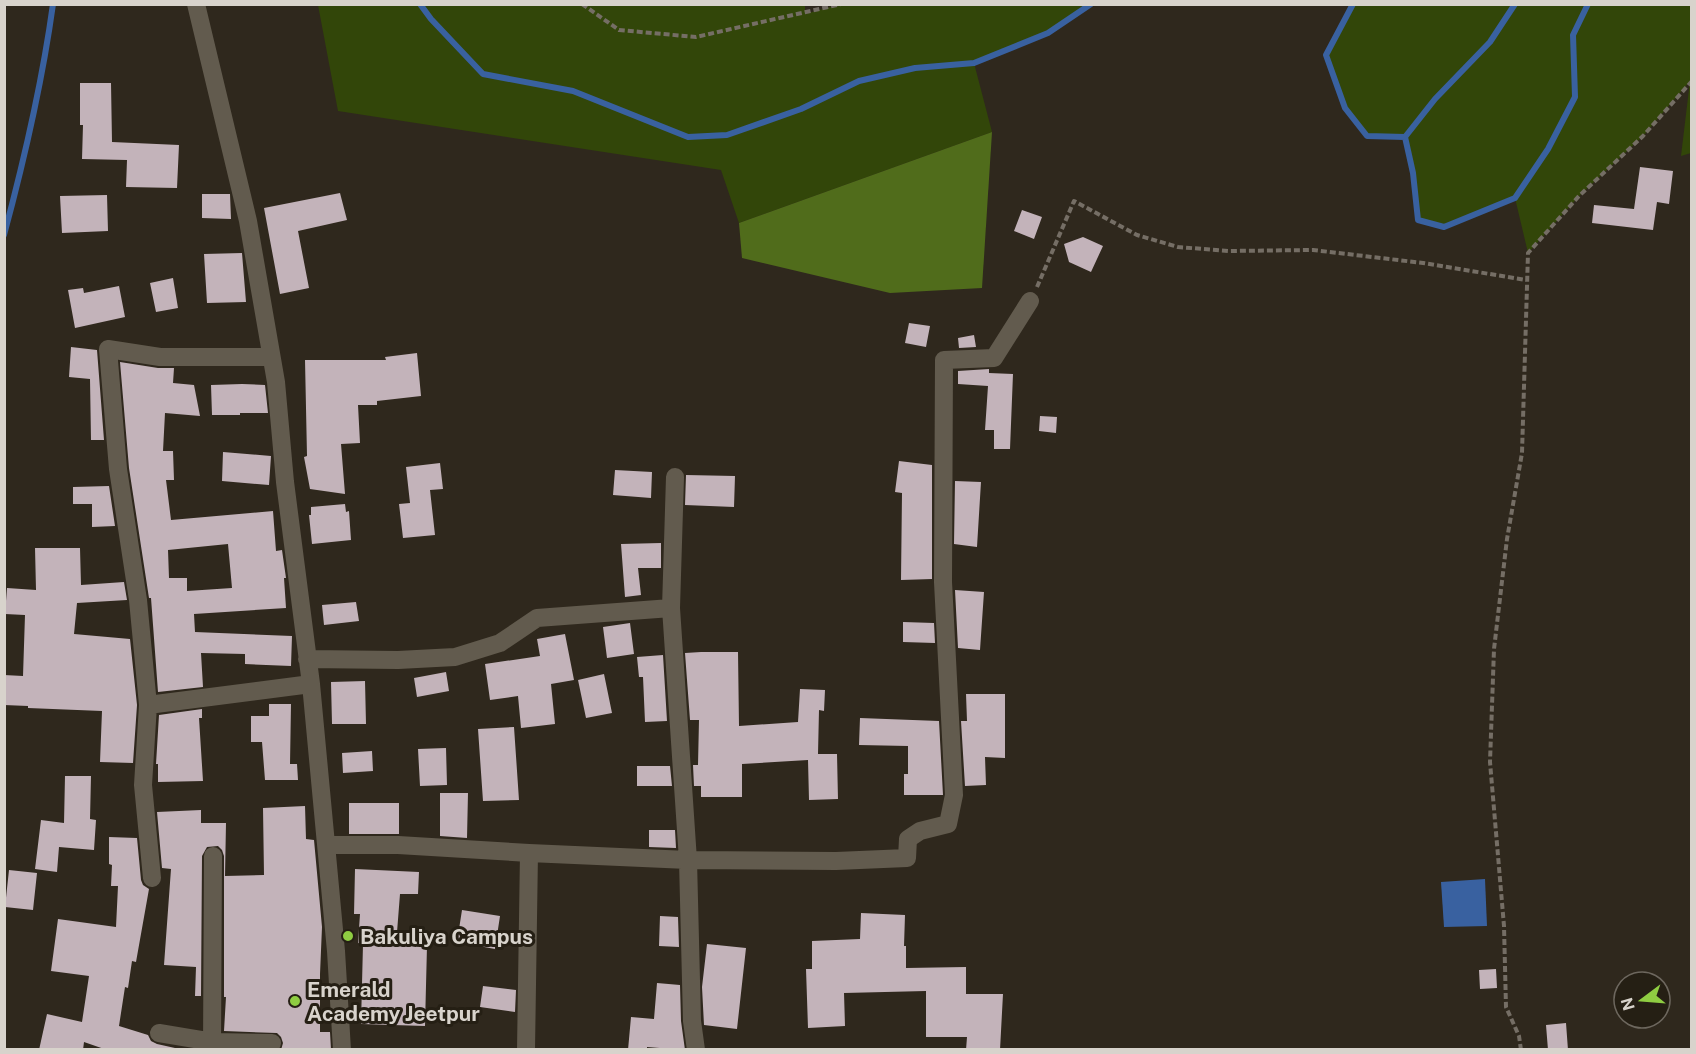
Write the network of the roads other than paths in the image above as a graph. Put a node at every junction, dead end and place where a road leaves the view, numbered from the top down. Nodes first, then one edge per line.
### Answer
1 (196, 4) edge
2 (1030, 301) road end
3 (271, 357) junction
4 (675, 477) dead end
5 (671, 608) junction
6 (307, 658) junction
7 (311, 684) junction
8 (148, 705) junction
9 (327, 845) junction
10 (529, 853) junction
11 (213, 856) dead end
12 (688, 860) junction
13 (152, 878) dead end
14 (159, 1033) dead end
15 (272, 1043) dead end
16 (212, 1046) edge
17 (342, 1050) edge
18 (526, 1050) edge
19 (696, 1050) edge

1 - 3 street
2 - 12 street
3 - 6 street
3 - 8 street
4 - 5 street
5 - 6 street
5 - 12 street
6 - 7 street
7 - 8 street
7 - 9 street
8 - 13 street
9 - 10 street
9 - 17 street
10 - 12 street
10 - 18 street
11 - 16 street
12 - 19 street
14 - 16 street
15 - 16 street

